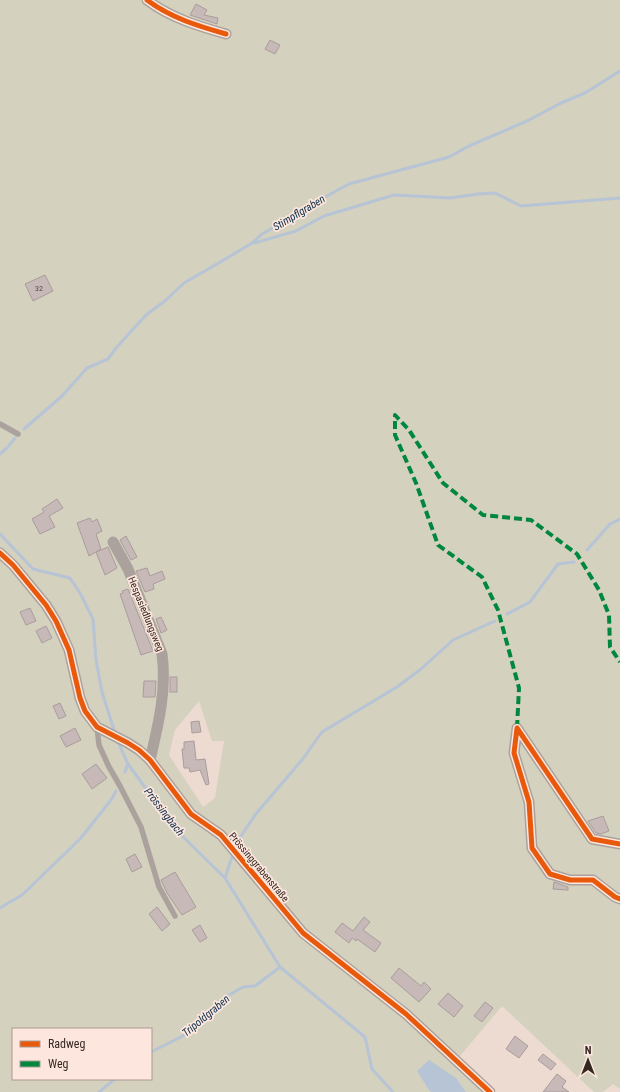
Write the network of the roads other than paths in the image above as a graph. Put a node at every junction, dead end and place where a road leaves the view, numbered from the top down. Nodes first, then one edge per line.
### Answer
1 (147, 0) edge
2 (226, 34) dead end
3 (0, 424) edge
4 (18, 434) dead end
5 (113, 542) dead end
6 (0, 553) edge
7 (97, 727) junction
8 (150, 760) junction
9 (620, 844) edge
10 (620, 899) edge
11 (175, 916) dead end
12 (490, 1092) edge

1 - 2 street
3 - 4 lane
5 - 8 street, Hespasiedlungsweg
6 - 7 street, Prössinggrabenstraße
7 - 8 street, Prössinggrabenstraße
7 - 11 lane
8 - 12 street, Prössinggrabenstraße
9 - 10 street

